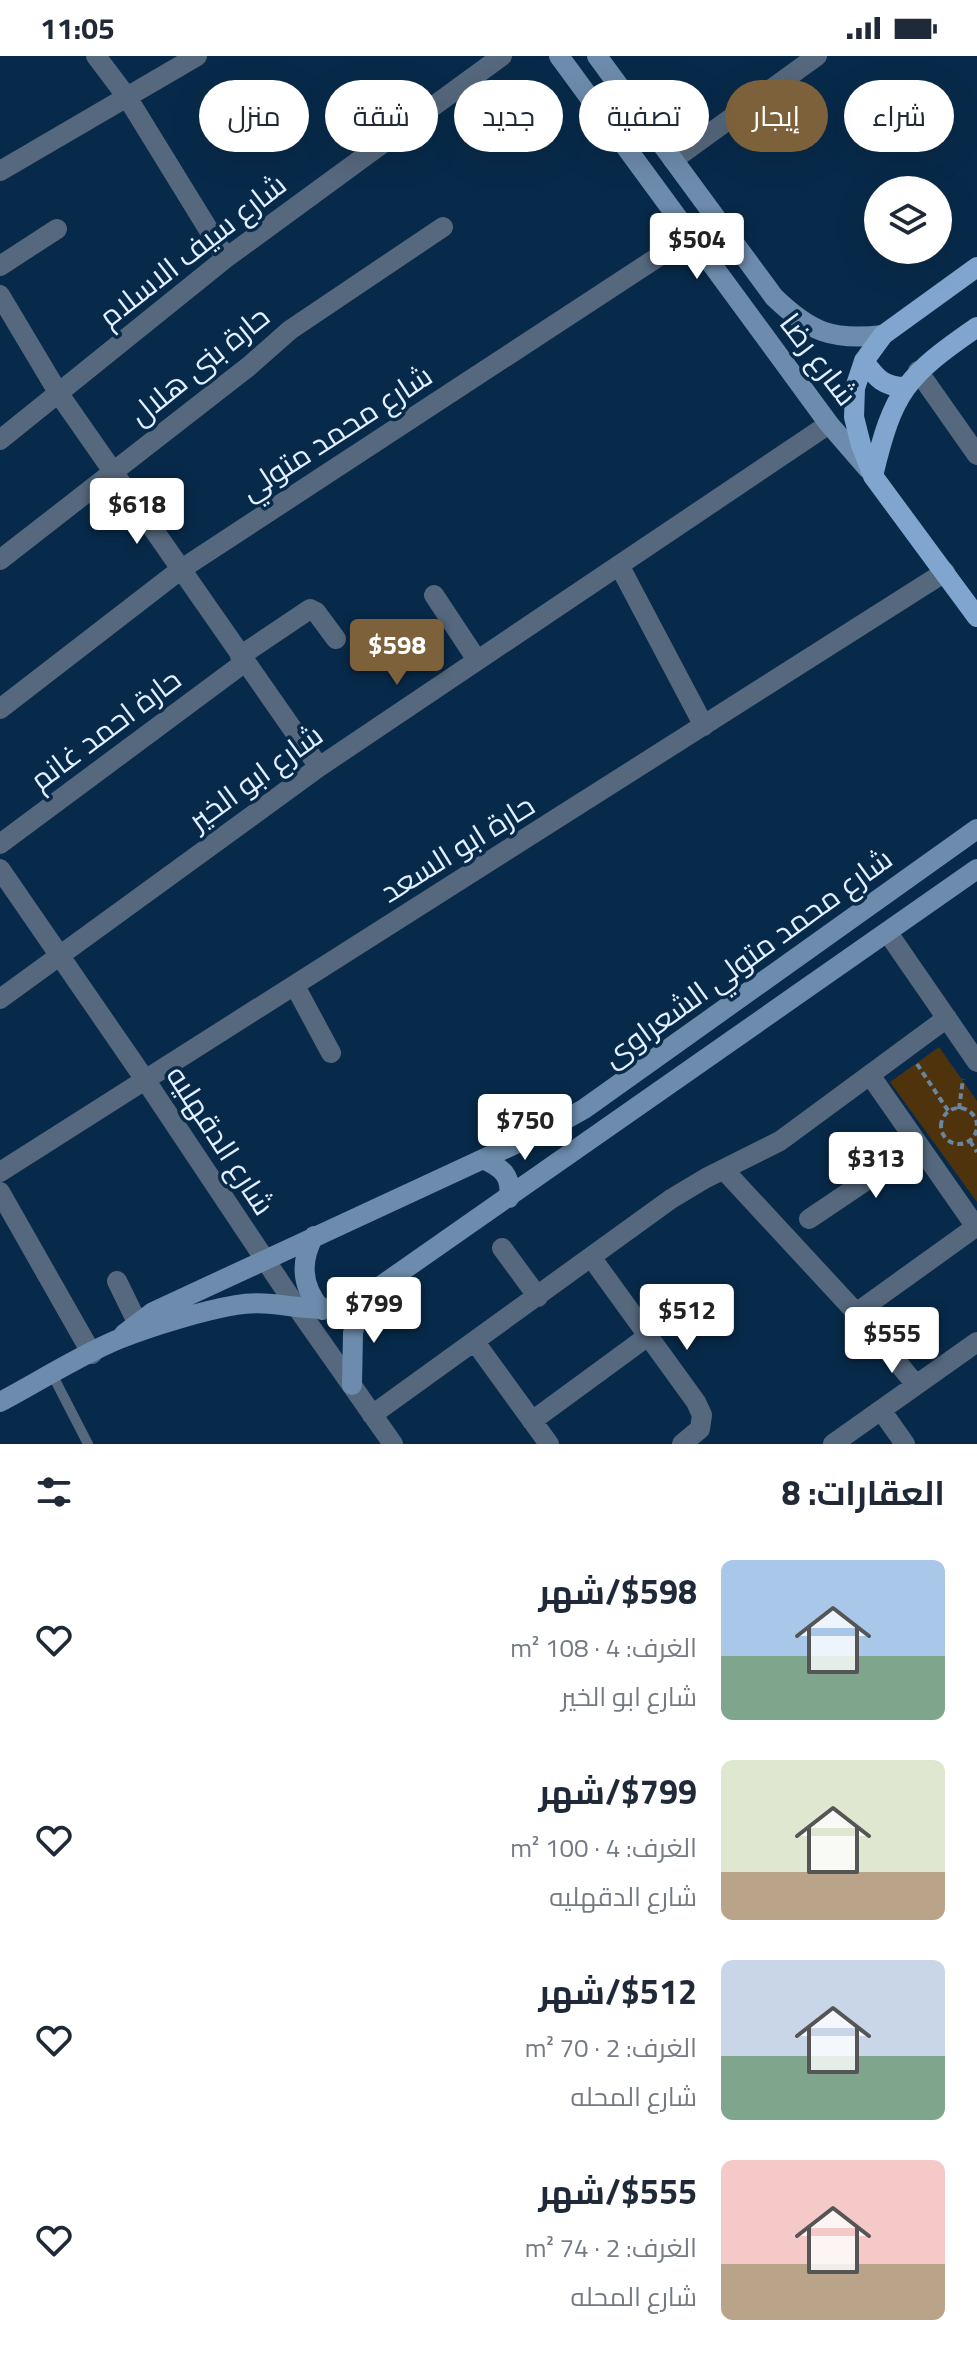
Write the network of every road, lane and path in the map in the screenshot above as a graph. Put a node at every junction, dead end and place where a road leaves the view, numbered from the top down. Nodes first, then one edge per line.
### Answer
1 (96, 56) edge
2 (197, 56) edge
3 (502, 56) edge
4 (559, 56) edge
5 (597, 56) edge
6 (817, 56) edge
7 (127, 97) junction
8 (673, 160) junction
9 (0, 171) edge
10 (716, 219) junction
11 (443, 227) dead end
12 (57, 229) dead end
13 (691, 235) junction
14 (226, 258) junction
15 (0, 266) edge
16 (977, 267) edge
17 (0, 297) edge
18 (977, 327) edge
19 (883, 335) junction
20 (864, 361) junction
21 (912, 379) junction
22 (59, 394) junction
23 (829, 424) junction
24 (0, 440) edge
25 (977, 455) edge
26 (113, 472) junction
27 (873, 476) junction
28 (0, 560) edge
29 (619, 565) junction
30 (180, 570) junction
31 (945, 572) junction
32 (434, 595) dead end
33 (977, 617) edge
34 (336, 639) dead end
35 (243, 659) junction
36 (477, 660) junction
37 (0, 709) edge
38 (704, 726) junction
39 (319, 767) junction
40 (977, 829) edge
41 (0, 844) edge
42 (0, 869) edge
43 (977, 869) edge
44 (888, 933) junction
45 (60, 955) junction
46 (295, 986) junction
47 (0, 999) edge
48 (947, 1018) junction
49 (906, 1048) junction
50 (331, 1053) dead end
51 (975, 1054) edge
52 (870, 1075) junction
53 (146, 1081) junction
54 (949, 1112) junction
55 (975, 1115) edge
56 (977, 1132) edge
57 (970, 1141) junction
58 (919, 1145) junction
59 (977, 1152) edge
60 (483, 1159) junction
61 (724, 1170) junction
62 (0, 1172) edge
63 (0, 1192) edge
64 (509, 1198) junction
65 (809, 1219) dead end
66 (976, 1227) edge
67 (314, 1236) junction
68 (502, 1248) dead end
69 (591, 1257) junction
70 (264, 1260) junction
71 (117, 1281) dead end
72 (538, 1297) junction
73 (362, 1299) junction
74 (296, 1306) junction
75 (322, 1310) junction
76 (856, 1313) junction
77 (137, 1322) junction
78 (648, 1336) junction
79 (118, 1339) junction
80 (475, 1342) junction
81 (977, 1342) edge
82 (92, 1354) junction
83 (52, 1374) junction
84 (352, 1385) junction
85 (916, 1385) junction
86 (0, 1402) edge
87 (881, 1410) junction
88 (372, 1415) junction
89 (532, 1421) junction
90 (88, 1444) edge
91 (393, 1444) edge
92 (549, 1444) edge
93 (682, 1444) edge
94 (833, 1444) edge
95 (905, 1444) edge

1 - 7 street
2 - 7 street
3 - 14 street, شارع سيف الاسلام
4 - 13 street, شارع رضا
5 - 8 street, شارع رضا
6 - 8 street
7 - 9 street
7 - 14 street
8 - 10 street, شارع رضا
10 - 13 street, شارع محمد متولي
10 - 19 street, شارع رضا
11 - 26 street, حارة بنى هلال
12 - 15 street
13 - 23 street, شارع رضا
13 - 30 street, شارع محمد متولي
14 - 22 street, شارع سيف الاسلام
16 - 19 main road
17 - 22 street
18 - 21 main road
19 - 20 main road
20 - 21 main road
20 - 27 main road
21 - 25 street
21 - 27 main road
22 - 24 street, شارع سيف الاسلام
22 - 26 street
23 - 27 street, شارع رضا
23 - 29 street, شارع ابو الخير
26 - 28 street, حارة بنى هلال
26 - 30 street
27 - 31 main road, شارع رضا
29 - 36 street, شارع ابو الخير
29 - 38 street
30 - 35 street
30 - 37 street, شارع محمد متولي
31 - 33 main road, شارع رضا
31 - 38 street, حارة ابو السعد
32 - 36 street
34 - 35 street, حارة احمد غانم
35 - 39 street
35 - 41 street, حارة احمد غانم
36 - 39 street, شارع ابو الخير
38 - 46 street, حارة ابو السعد
39 - 45 street, شارع ابو الخير
40 - 60 street, شارع محمد متولي الشعراوى
42 - 45 street, شارع الدقهليه
43 - 44 street, شارع محمد متولي الشعراوى
44 - 48 street
44 - 64 street, شارع محمد متولي الشعراوى
45 - 47 street, شارع ابو الخير
45 - 53 street, شارع الدقهليه
46 - 50 street
46 - 53 street, حارة ابو السعد
48 - 49 street
48 - 51 street
49 - 52 street
49 - 54 path
52 - 58 street
52 - 61 street
53 - 62 street, حارة ابو السعد
53 - 70 street, شارع الدقهليه
54 - 55 path
54 - 57 path
55 - 56 path
56 - 57 path
57 - 59 path
58 - 65 street
58 - 66 street
60 - 64 street
60 - 67 street, شارع محمد متولي الشعراوى
61 - 69 street
61 - 76 street
63 - 82 street
64 - 73 street, شارع محمد متولي الشعراوى
66 - 76 street
67 - 70 street, شارع محمد متولي الشعراوى
67 - 75 street
68 - 72 street
69 - 72 street
69 - 78 street
70 - 74 street, شارع الدقهليه
70 - 77 street, شارع محمد متولي الشعراوى
71 - 77 street
72 - 80 street
73 - 75 street, شارع محمد متولي الشعراوى
73 - 84 street
74 - 75 street, شارع محمد متولي الشعراوى
74 - 79 street, شارع محمد متولي الشعراوى
74 - 84 street, شارع الدقهليه
76 - 85 street
77 - 79 street, شارع محمد متولي الشعراوى
78 - 89 street
78 - 93 street
79 - 82 street, شارع محمد متولي الشعراوى
80 - 88 street
80 - 89 street
81 - 85 street
82 - 83 street, شارع محمد متولي الشعراوى
83 - 86 street, شارع محمد متولي الشعراوى
83 - 90 lane
84 - 88 street, شارع الدقهليه
85 - 87 street
87 - 94 street
87 - 95 street
88 - 91 street, شارع الدقهليه
89 - 92 street

